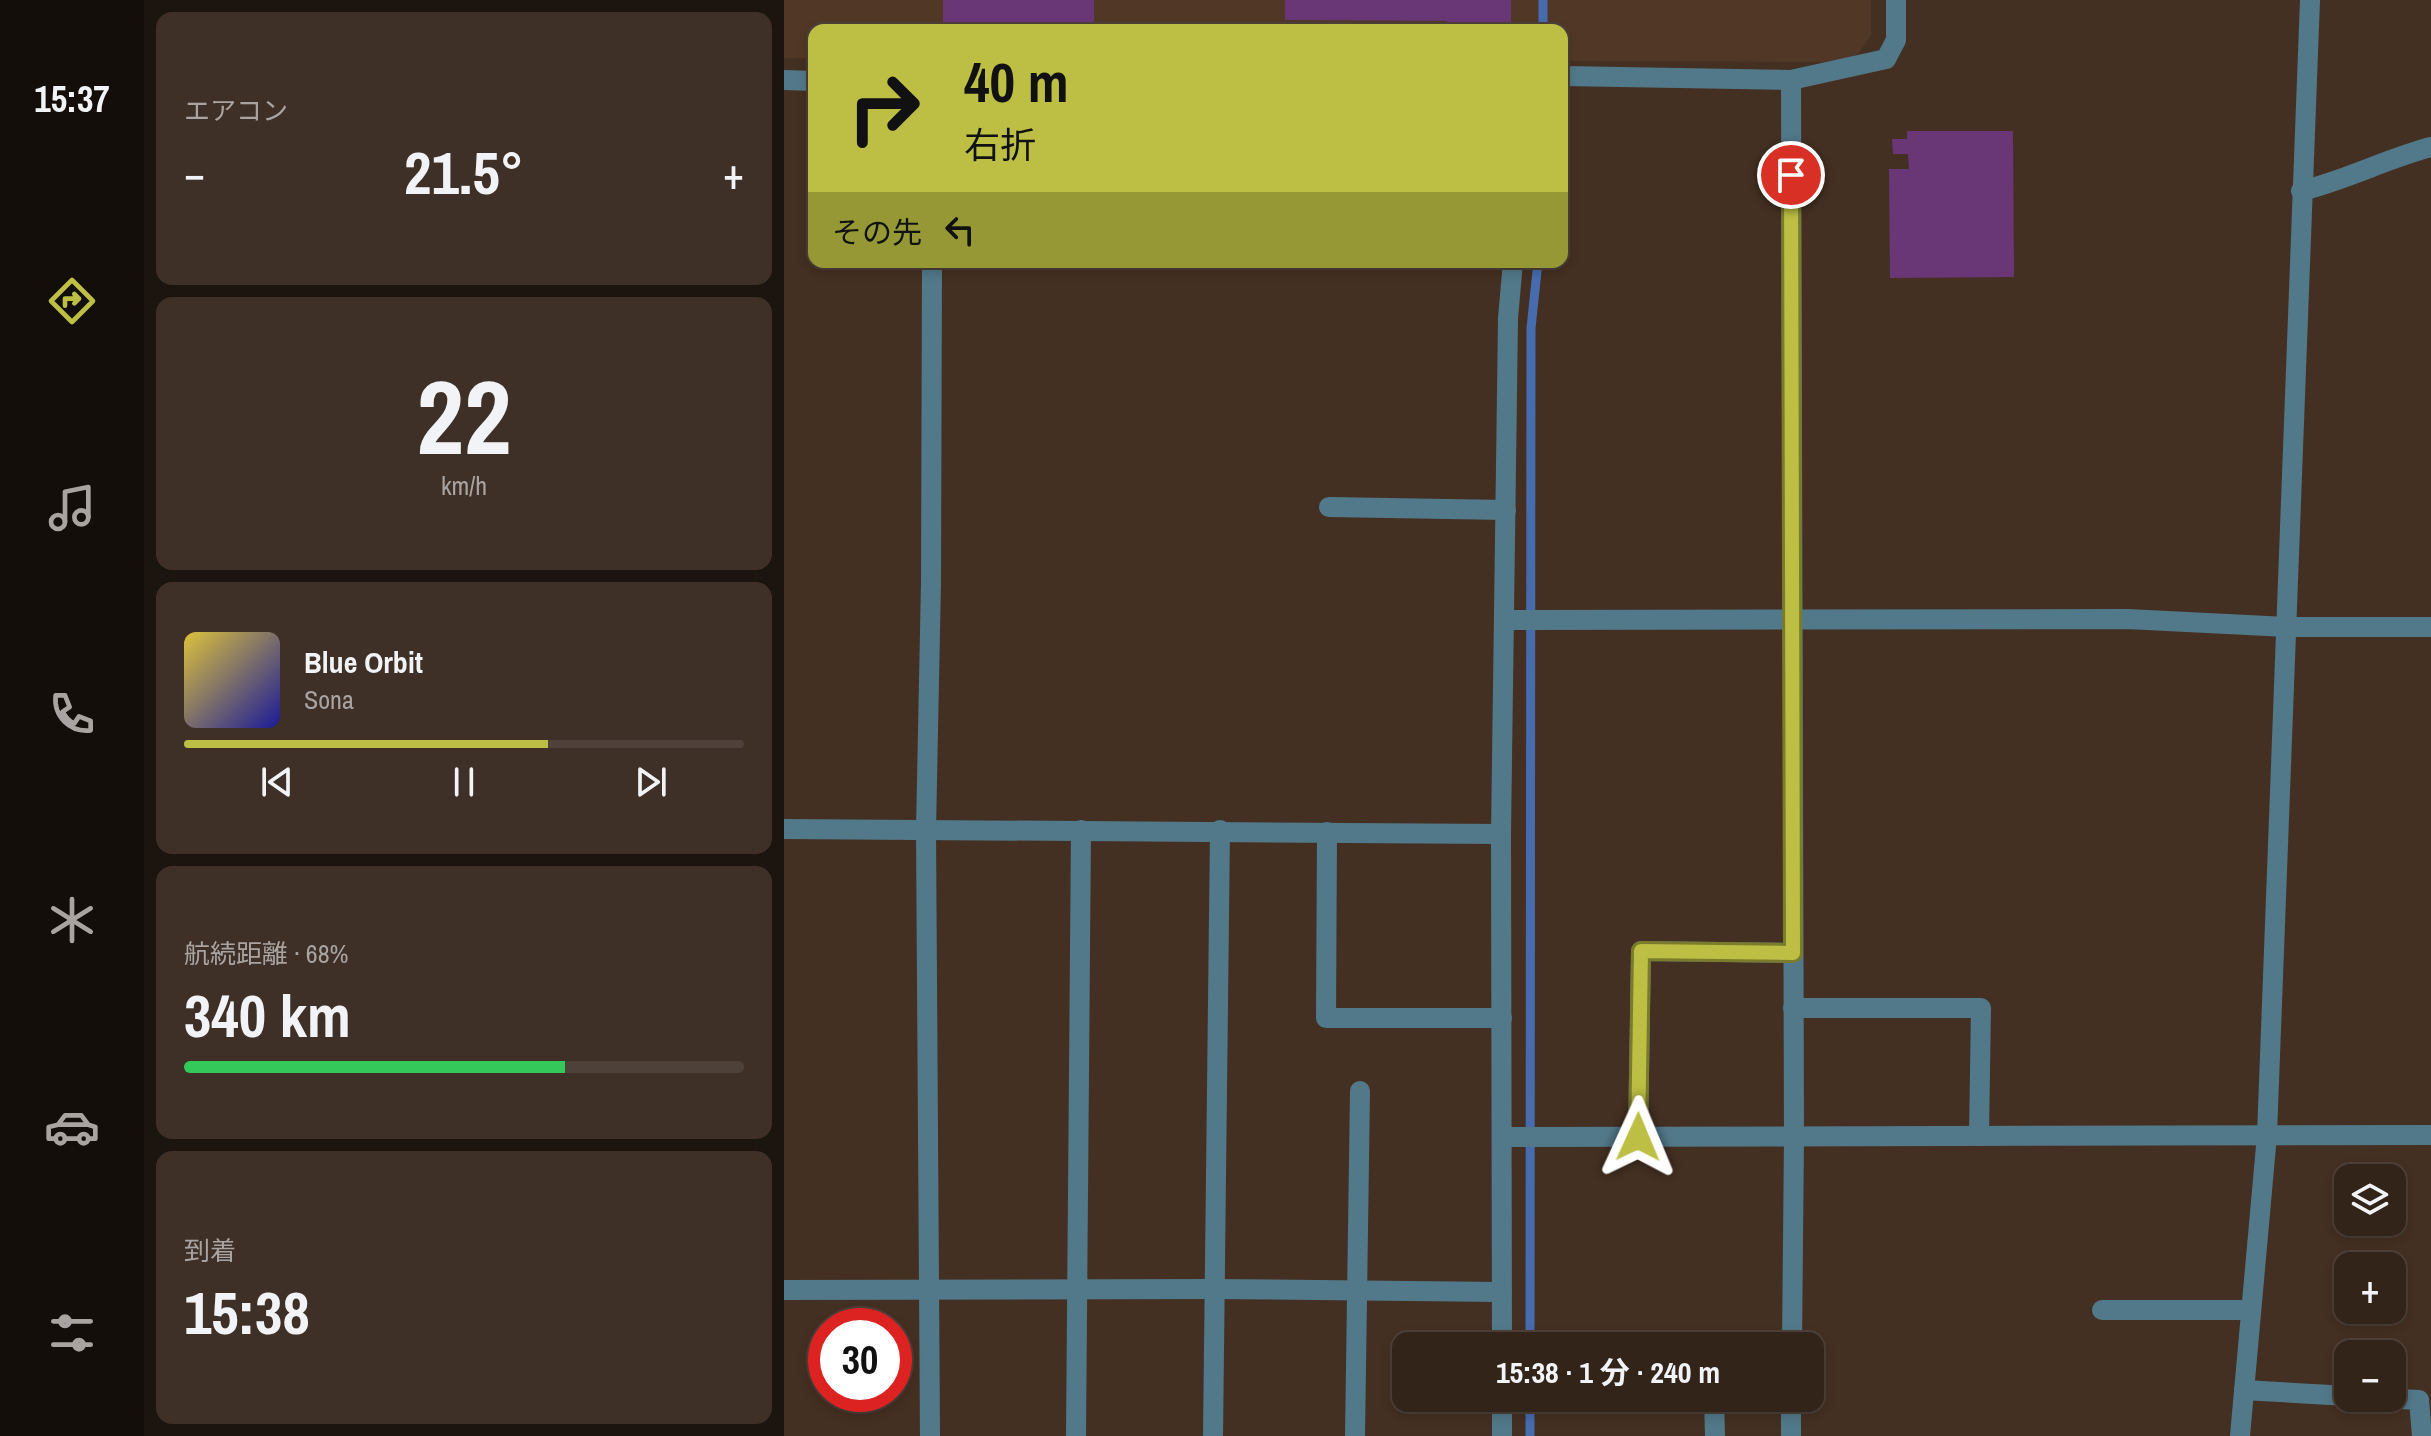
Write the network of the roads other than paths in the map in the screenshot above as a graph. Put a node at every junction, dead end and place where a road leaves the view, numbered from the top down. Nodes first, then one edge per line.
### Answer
1 (1896, 0) edge
2 (2310, 0) edge
3 (1568, 76) edge
4 (784, 80) edge
5 (1791, 80) junction
6 (808, 81) edge
7 (2431, 147) edge
8 (2301, 191) junction
9 (932, 268) edge
10 (1512, 268) edge
11 (1329, 507) dead end
12 (1506, 510) junction
13 (1504, 620) junction
14 (1792, 621) junction
15 (2287, 627) junction
16 (2431, 627) edge
17 (784, 829) edge
18 (926, 830) junction
19 (1081, 830) junction
20 (1220, 830) junction
21 (1327, 832) junction
22 (1501, 834) junction
23 (1793, 953) junction
24 (1793, 1008) junction
25 (1502, 1018) junction
26 (1360, 1091) dead end
27 (2267, 1135) junction
28 (2431, 1135) edge
29 (1979, 1136) junction
30 (1502, 1137) junction
31 (1638, 1137) junction
32 (1794, 1137) junction
33 (928, 1289) junction
34 (1213, 1289) junction
35 (784, 1290) edge
36 (1077, 1290) junction
37 (1357, 1291) junction
38 (1502, 1292) junction
39 (2102, 1310) dead end
40 (2251, 1310) junction
41 (1502, 1332) edge
42 (1792, 1332) edge
43 (2244, 1390) junction
44 (2334, 1395) edge
45 (2406, 1399) edge
46 (1502, 1412) edge
47 (1714, 1412) edge
48 (1791, 1412) edge
49 (930, 1436) edge
50 (1076, 1436) edge
51 (1213, 1436) edge
52 (1355, 1436) edge
53 (1502, 1436) edge
54 (1715, 1436) edge
55 (1791, 1436) edge
56 (2240, 1436) edge
57 (2422, 1436) edge

1 - 5 street
2 - 8 street
3 - 5 street
4 - 6 street
5 - 14 street
7 - 8 street
8 - 15 street
9 - 18 street
10 - 12 street
11 - 12 street
12 - 13 street
13 - 14 street
13 - 22 street
14 - 15 street
14 - 23 street
15 - 16 street
15 - 27 street
17 - 18 street
18 - 19 street
18 - 33 street
19 - 20 street
19 - 36 street
20 - 21 street
20 - 34 street
21 - 22 street
21 - 25 street
22 - 25 street
23 - 24 street
23 - 31 street
24 - 29 street
24 - 32 street
25 - 30 street
26 - 37 street
27 - 28 street
27 - 29 street
27 - 40 street
29 - 32 street
30 - 31 street
30 - 38 street
31 - 32 street
32 - 42 street
33 - 35 street
33 - 36 street
33 - 49 street
34 - 36 street
34 - 37 street
34 - 51 street
36 - 50 street
37 - 38 street
37 - 52 street
38 - 41 street
39 - 40 street
40 - 43 street
43 - 44 street
43 - 56 street
45 - 57 street
46 - 53 street
47 - 54 street
48 - 55 street

